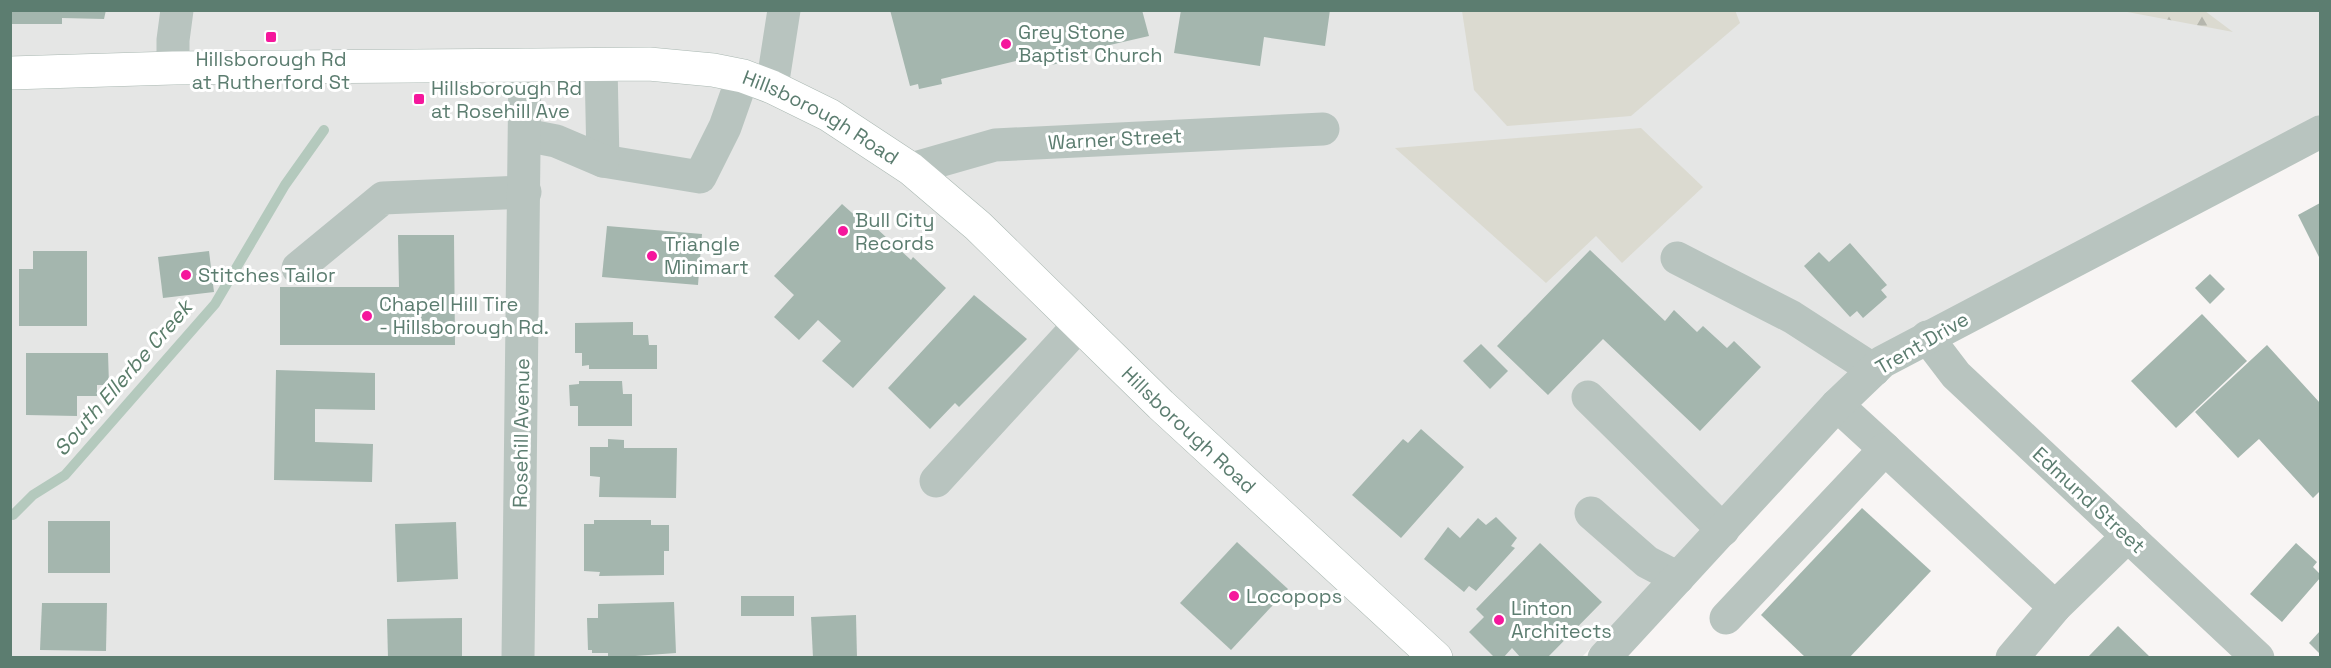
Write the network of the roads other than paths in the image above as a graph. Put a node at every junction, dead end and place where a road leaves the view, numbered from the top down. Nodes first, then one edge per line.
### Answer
1 (177, 10) edge
2 (784, 10) edge
3 (525, 65) junction
4 (601, 65) junction
5 (173, 68) junction
6 (10, 73) edge
7 (758, 82) junction
8 (1323, 129) dead end
9 (2320, 132) edge
10 (525, 135) junction
11 (603, 161) junction
12 (911, 169) junction
13 (525, 192) junction
14 (1677, 258) dead end
15 (298, 268) dead end
16 (1079, 325) junction
17 (1927, 337) junction
18 (1874, 370) junction
19 (1588, 397) dead end
20 (1837, 405) junction
21 (1885, 449) junction
22 (936, 481) dead end
23 (1591, 513) dead end
24 (1723, 530) junction
25 (2128, 536) junction
26 (1678, 578) junction
27 (2055, 607) junction
28 (1726, 618) dead end
29 (518, 657) edge
30 (1436, 657) edge
31 (1604, 657) edge
32 (2012, 657) edge
33 (2258, 657) edge

1 - 5 street
2 - 7 street
3 - 4 main road, Hillsborough Road
3 - 5 main road, Hillsborough Road
3 - 10 street, Rosehill Avenue
4 - 7 main road, Hillsborough Road
4 - 11 street
5 - 6 main road, Hillsborough Road
7 - 11 street
7 - 12 main road, Hillsborough Road
8 - 12 street, Warner Street
9 - 17 street, Trent Drive
10 - 11 street
10 - 13 street, Rosehill Avenue
12 - 16 main road, Hillsborough Road
13 - 15 street
13 - 29 street, Rosehill Avenue
14 - 18 street
16 - 22 street
16 - 30 main road, Hillsborough Road
17 - 18 street, Trent Drive
17 - 25 street, Edmund Street
18 - 20 street, Trent Drive
19 - 24 street
20 - 21 street
20 - 24 street, Trent Drive
21 - 27 street
21 - 28 street
23 - 26 street
24 - 26 street, Trent Drive
25 - 27 street
25 - 33 street, Edmund Street
26 - 31 street, Trent Drive
27 - 32 street

